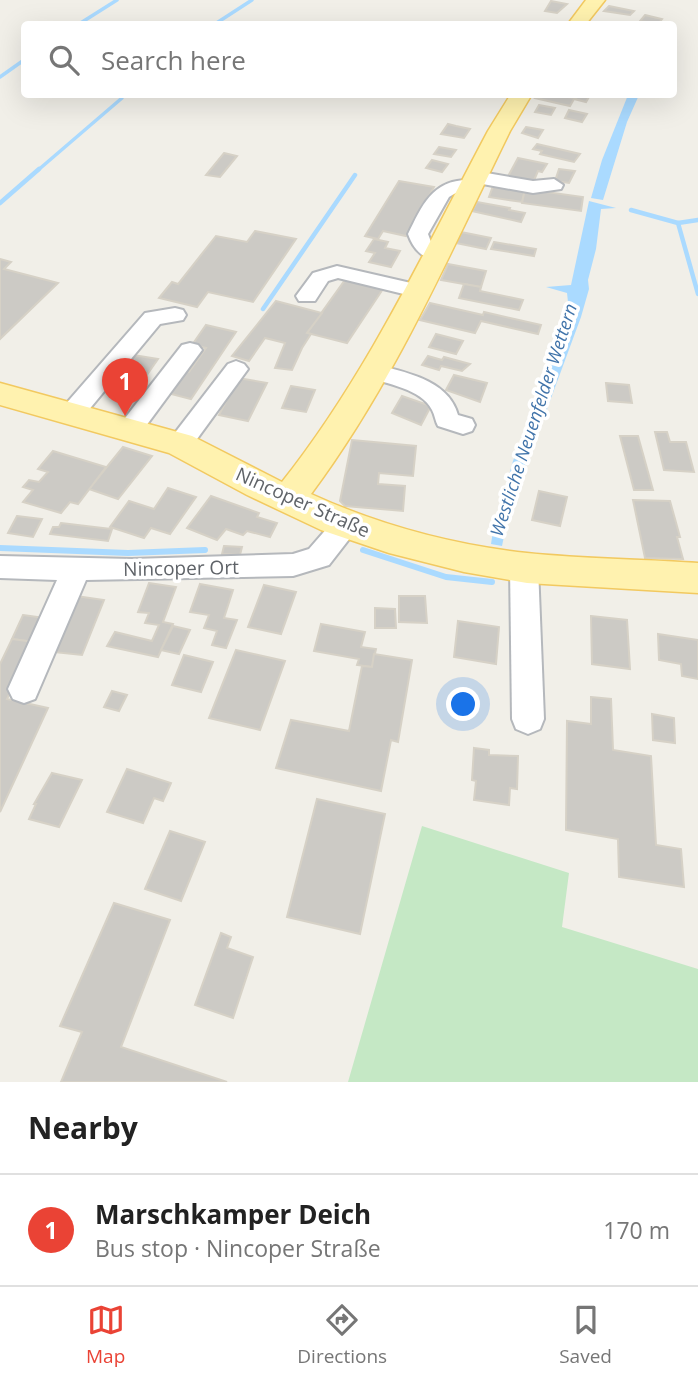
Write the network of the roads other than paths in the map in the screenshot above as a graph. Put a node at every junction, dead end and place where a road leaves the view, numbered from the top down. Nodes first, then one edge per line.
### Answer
1 (596, 0) edge
2 (579, 21) edge
3 (520, 98) edge
4 (472, 181) junction
5 (554, 184) dead end
6 (416, 291) junction
7 (307, 296) dead end
8 (175, 315) dead end
9 (190, 351) dead end
10 (236, 369) dead end
11 (373, 372) junction
12 (0, 394) edge
13 (73, 412) junction
14 (463, 425) dead end
15 (131, 428) junction
16 (180, 443) junction
17 (288, 499) junction
18 (346, 524) junction
19 (0, 567) edge
20 (524, 567) junction
21 (76, 569) junction
22 (698, 578) edge
23 (24, 690) dead end
24 (528, 719) dead end

1 - 2 main road
3 - 4 main road
4 - 5 street
4 - 6 main road
6 - 7 street
6 - 11 main road
8 - 13 street
9 - 15 street
10 - 16 street
11 - 14 street
11 - 17 main road
12 - 13 main road, Nincoper Straße
13 - 15 main road, Nincoper Straße
15 - 16 main road, Nincoper Straße
16 - 17 main road, Nincoper Straße
17 - 18 main road, Nincoper Straße
18 - 20 main road, Nincoper Straße
18 - 21 street, Nincoper Ort
19 - 21 street, Nincoper Ort
20 - 22 main road, Nincoper Straße
20 - 24 street
21 - 23 street

